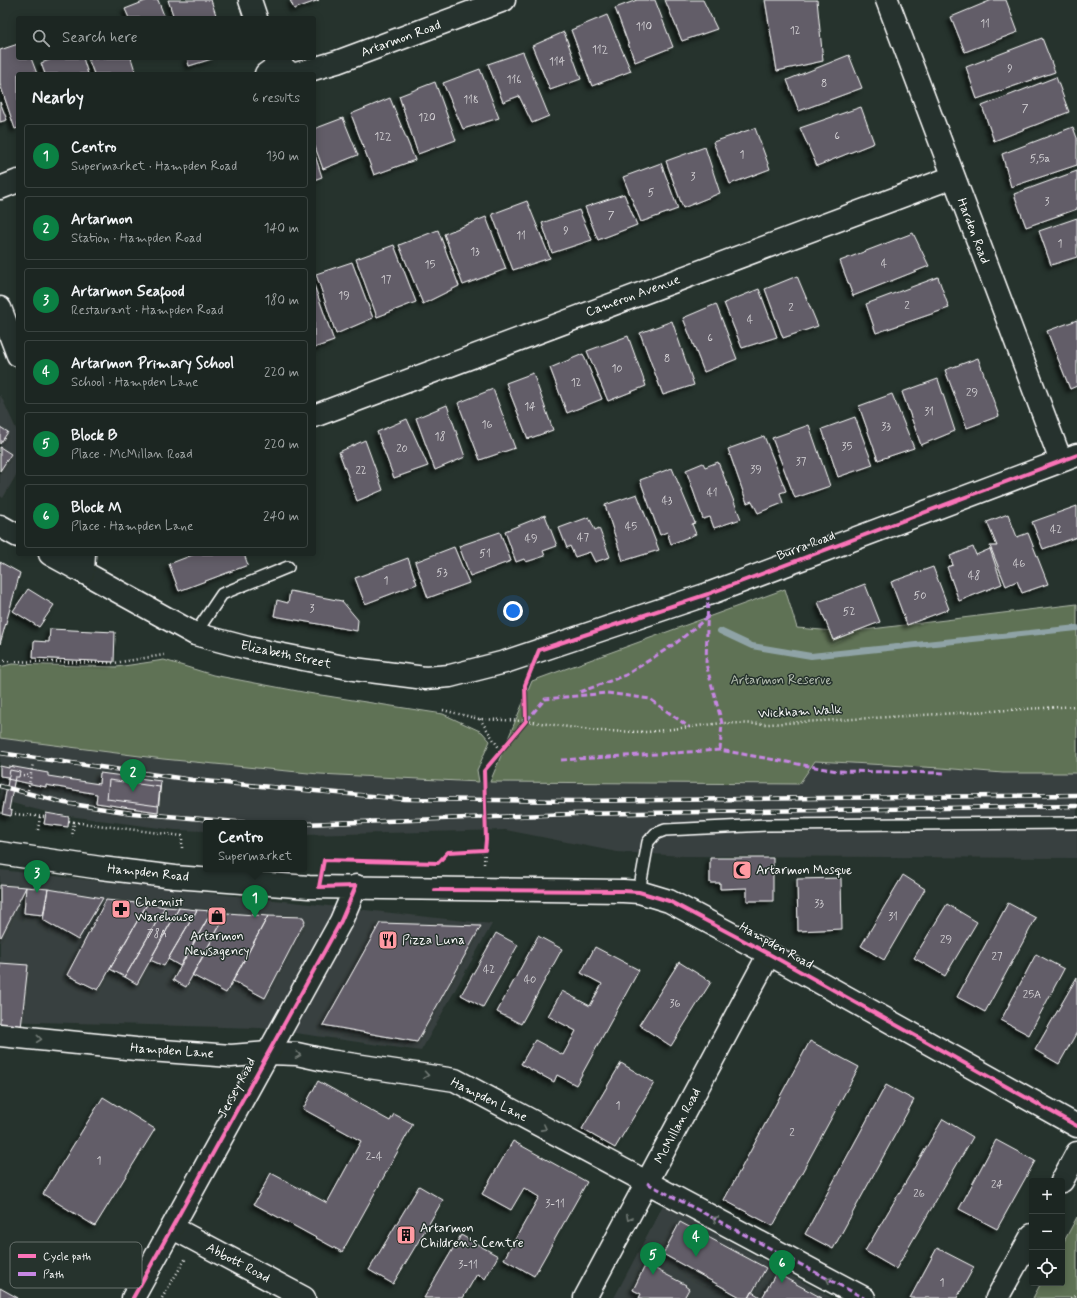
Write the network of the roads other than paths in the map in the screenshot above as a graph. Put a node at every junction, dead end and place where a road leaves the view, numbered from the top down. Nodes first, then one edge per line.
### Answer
1 (250, 0) edge
2 (504, 0) edge
3 (886, 0) edge
4 (255, 16) edge
5 (303, 72) edge
6 (953, 177) junction
7 (16, 182) edge
8 (0, 188) edge
9 (0, 308) edge
10 (16, 350) edge
11 (316, 415) edge
12 (1069, 458) edge
13 (0, 526) edge
14 (16, 535) edge
15 (57, 556) edge
16 (83, 563) edge
17 (288, 567) dead end
18 (195, 634) junction
19 (539, 650) joint
20 (1077, 823) edge
21 (0, 853) edge
22 (356, 886) junction
23 (639, 892) junction
24 (769, 954) junction
25 (0, 1035) edge
26 (268, 1053) junction
27 (1077, 1126) edge
28 (1077, 1153) edge
29 (1064, 1178) edge
30 (647, 1183) junction
31 (173, 1228) junction
32 (1029, 1240) edge
33 (142, 1282) edge
34 (139, 1288) edge
35 (133, 1298) edge
36 (304, 1298) edge
37 (585, 1298) edge
38 (864, 1298) edge
39 (997, 1298) edge

1 - 4 street
2 - 5 street, Artarmon Road
3 - 6 street, Harden Road
6 - 11 street, Cameron Avenue
6 - 12 street, Harden Road
7 - 8 street
9 - 10 street
12 - 19 street, Burra Road
13 - 14 street
15 - 16 street, Elizabeth Street
16 - 18 street, Elizabeth Street
17 - 18 lane
18 - 19 street, Elizabeth Street
20 - 23 lane
21 - 22 street, Hampden Road
22 - 23 street, Hampden Road
22 - 26 street, Jersey Road
23 - 24 street, Hampden Road
24 - 27 street, Hampden Road
24 - 30 street, McMillan Road
25 -> 26 street, Hampden Lane
26 -> 30 street, Hampden Lane
26 - 31 street, Jersey Road
28 - 29 street
30 -> 37 street, McMillan Road
38 -> 30 street, Hampden Lane
31 - 33 street, Jersey Road
31 - 36 street, Abbott Road
32 - 39 street
34 - 35 street, Jersey Road

